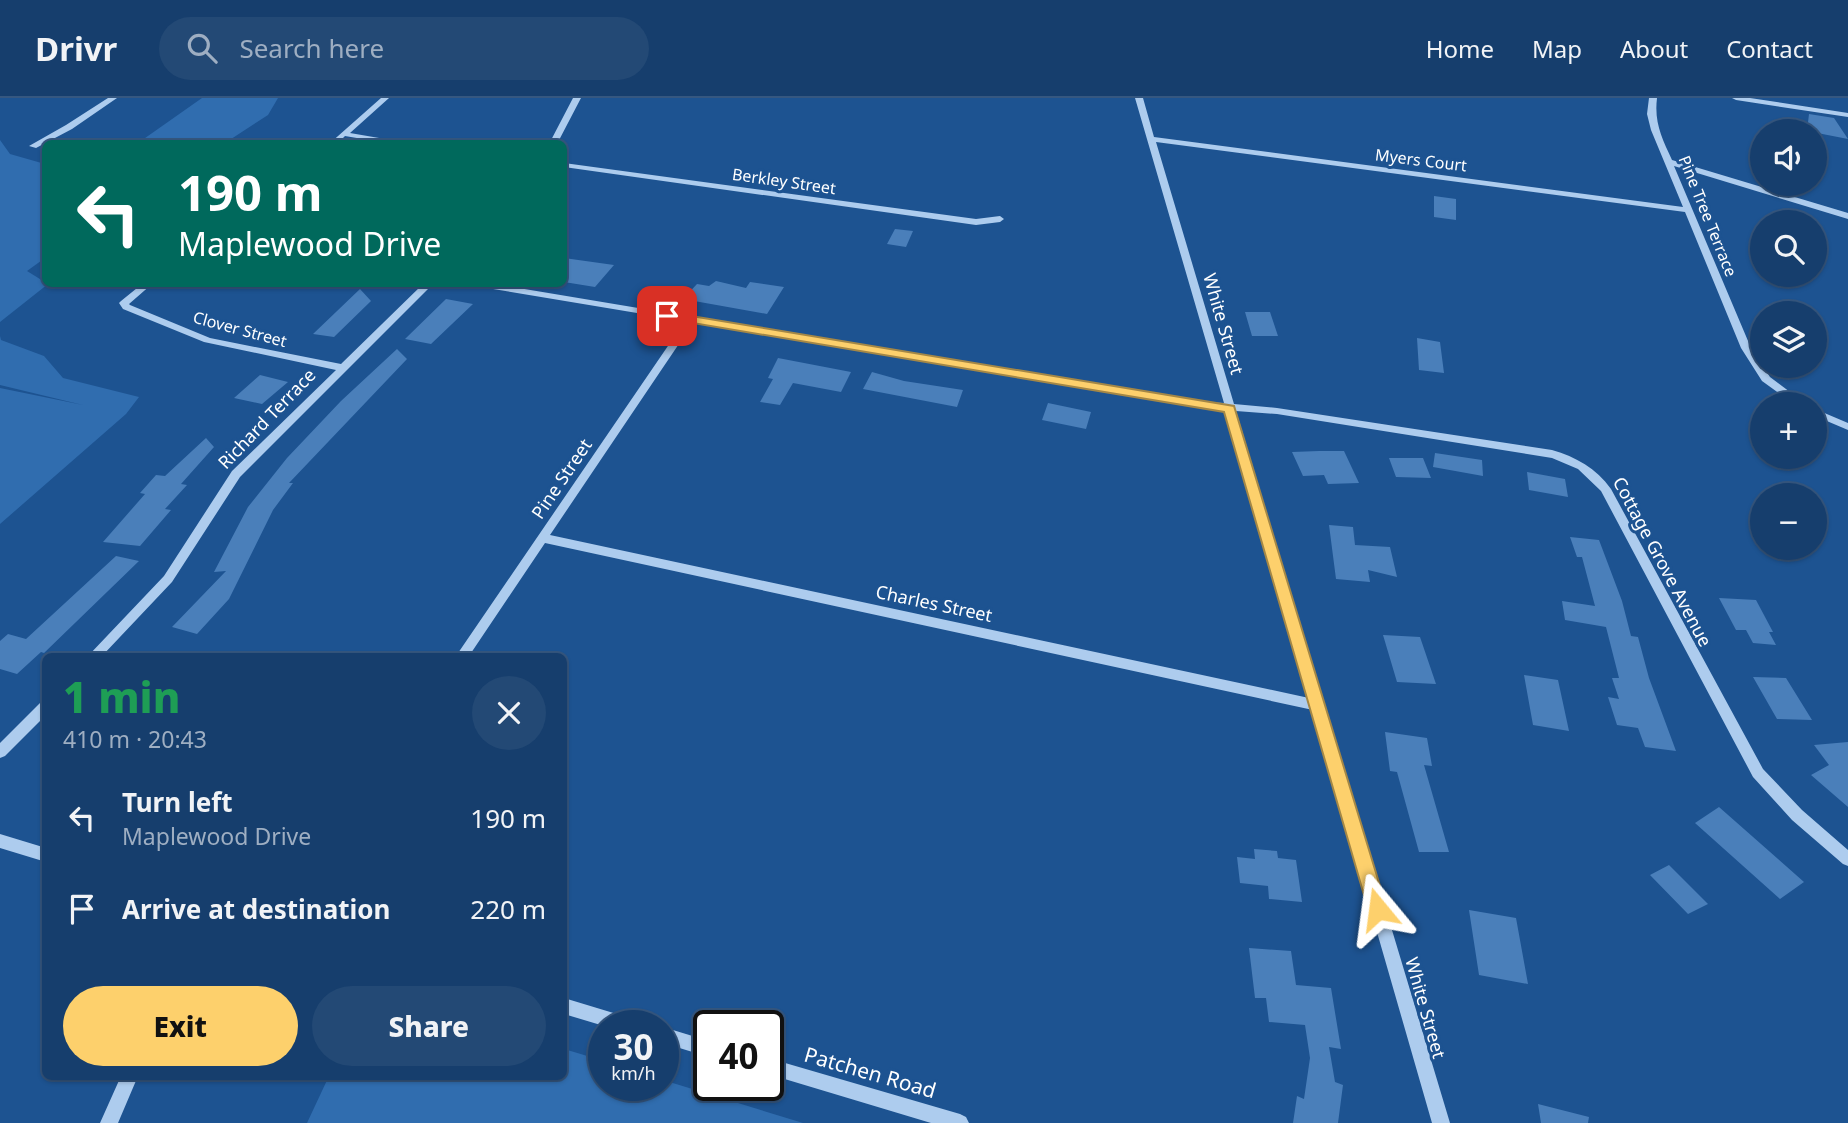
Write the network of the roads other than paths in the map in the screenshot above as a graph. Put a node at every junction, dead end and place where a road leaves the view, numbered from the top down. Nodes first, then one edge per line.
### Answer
1 (113, 98) edge
2 (386, 98) edge
3 (578, 98) edge
4 (1139, 98) edge
5 (1653, 98) edge
6 (1735, 98) edge
7 (1847, 114) edge
8 (344, 134) junction
9 (1150, 139) junction
10 (45, 140) edge
11 (337, 140) edge
12 (384, 140) edge
13 (555, 140) edge
14 (42, 142) edge
15 (33, 146) dead end
16 (1669, 162) junction
17 (567, 165) edge
18 (1688, 210) junction
19 (1848, 216) edge
20 (1000, 219) dead end
21 (143, 287) edge
22 (425, 287) edge
23 (498, 287) edge
24 (690, 320) junction
25 (343, 368) junction
26 (1782, 392) edge
27 (1230, 409) junction
28 (1827, 417) edge
29 (1848, 427) edge
30 (543, 538) junction
31 (97, 653) edge
32 (464, 653) edge
33 (1317, 705) junction
34 (42, 710) edge
35 (0, 752) edge
36 (1, 843) edge
37 (42, 854) edge
38 (1848, 859) edge
39 (567, 1007) edge
40 (588, 1013) edge
41 (784, 1071) edge
42 (128, 1080) edge
43 (109, 1123) edge
44 (960, 1123) edge
45 (1441, 1123) edge

1 - 10 street
2 - 8 street
3 - 13 street
4 - 9 street, White Street
5 - 16 street, Pine Tree Terrace
6 - 7 street
8 - 11 street
8 - 12 street
9 - 18 street, Myers Court
9 - 27 street, White Street
14 - 15 street
16 - 18 street, Pine Tree Terrace
16 - 19 street
17 - 20 street, Berkley Street
18 - 26 street, Pine Tree Terrace
21 - 25 street, Clover Street
22 - 25 street, Richard Terrace
23 - 24 street, Cottage Grove Avenue
24 - 27 street, Cottage Grove Avenue
24 - 30 street, Pine Street
25 - 31 street, Richard Terrace
27 - 33 street, White Street
27 - 38 street, Cottage Grove Avenue
28 - 29 street
30 - 32 street, Pine Street
30 - 33 street, Charles Street
33 - 45 street, White Street
34 - 35 street
36 - 37 street
39 - 40 street
41 - 44 street, Patchen Road
42 - 43 street

